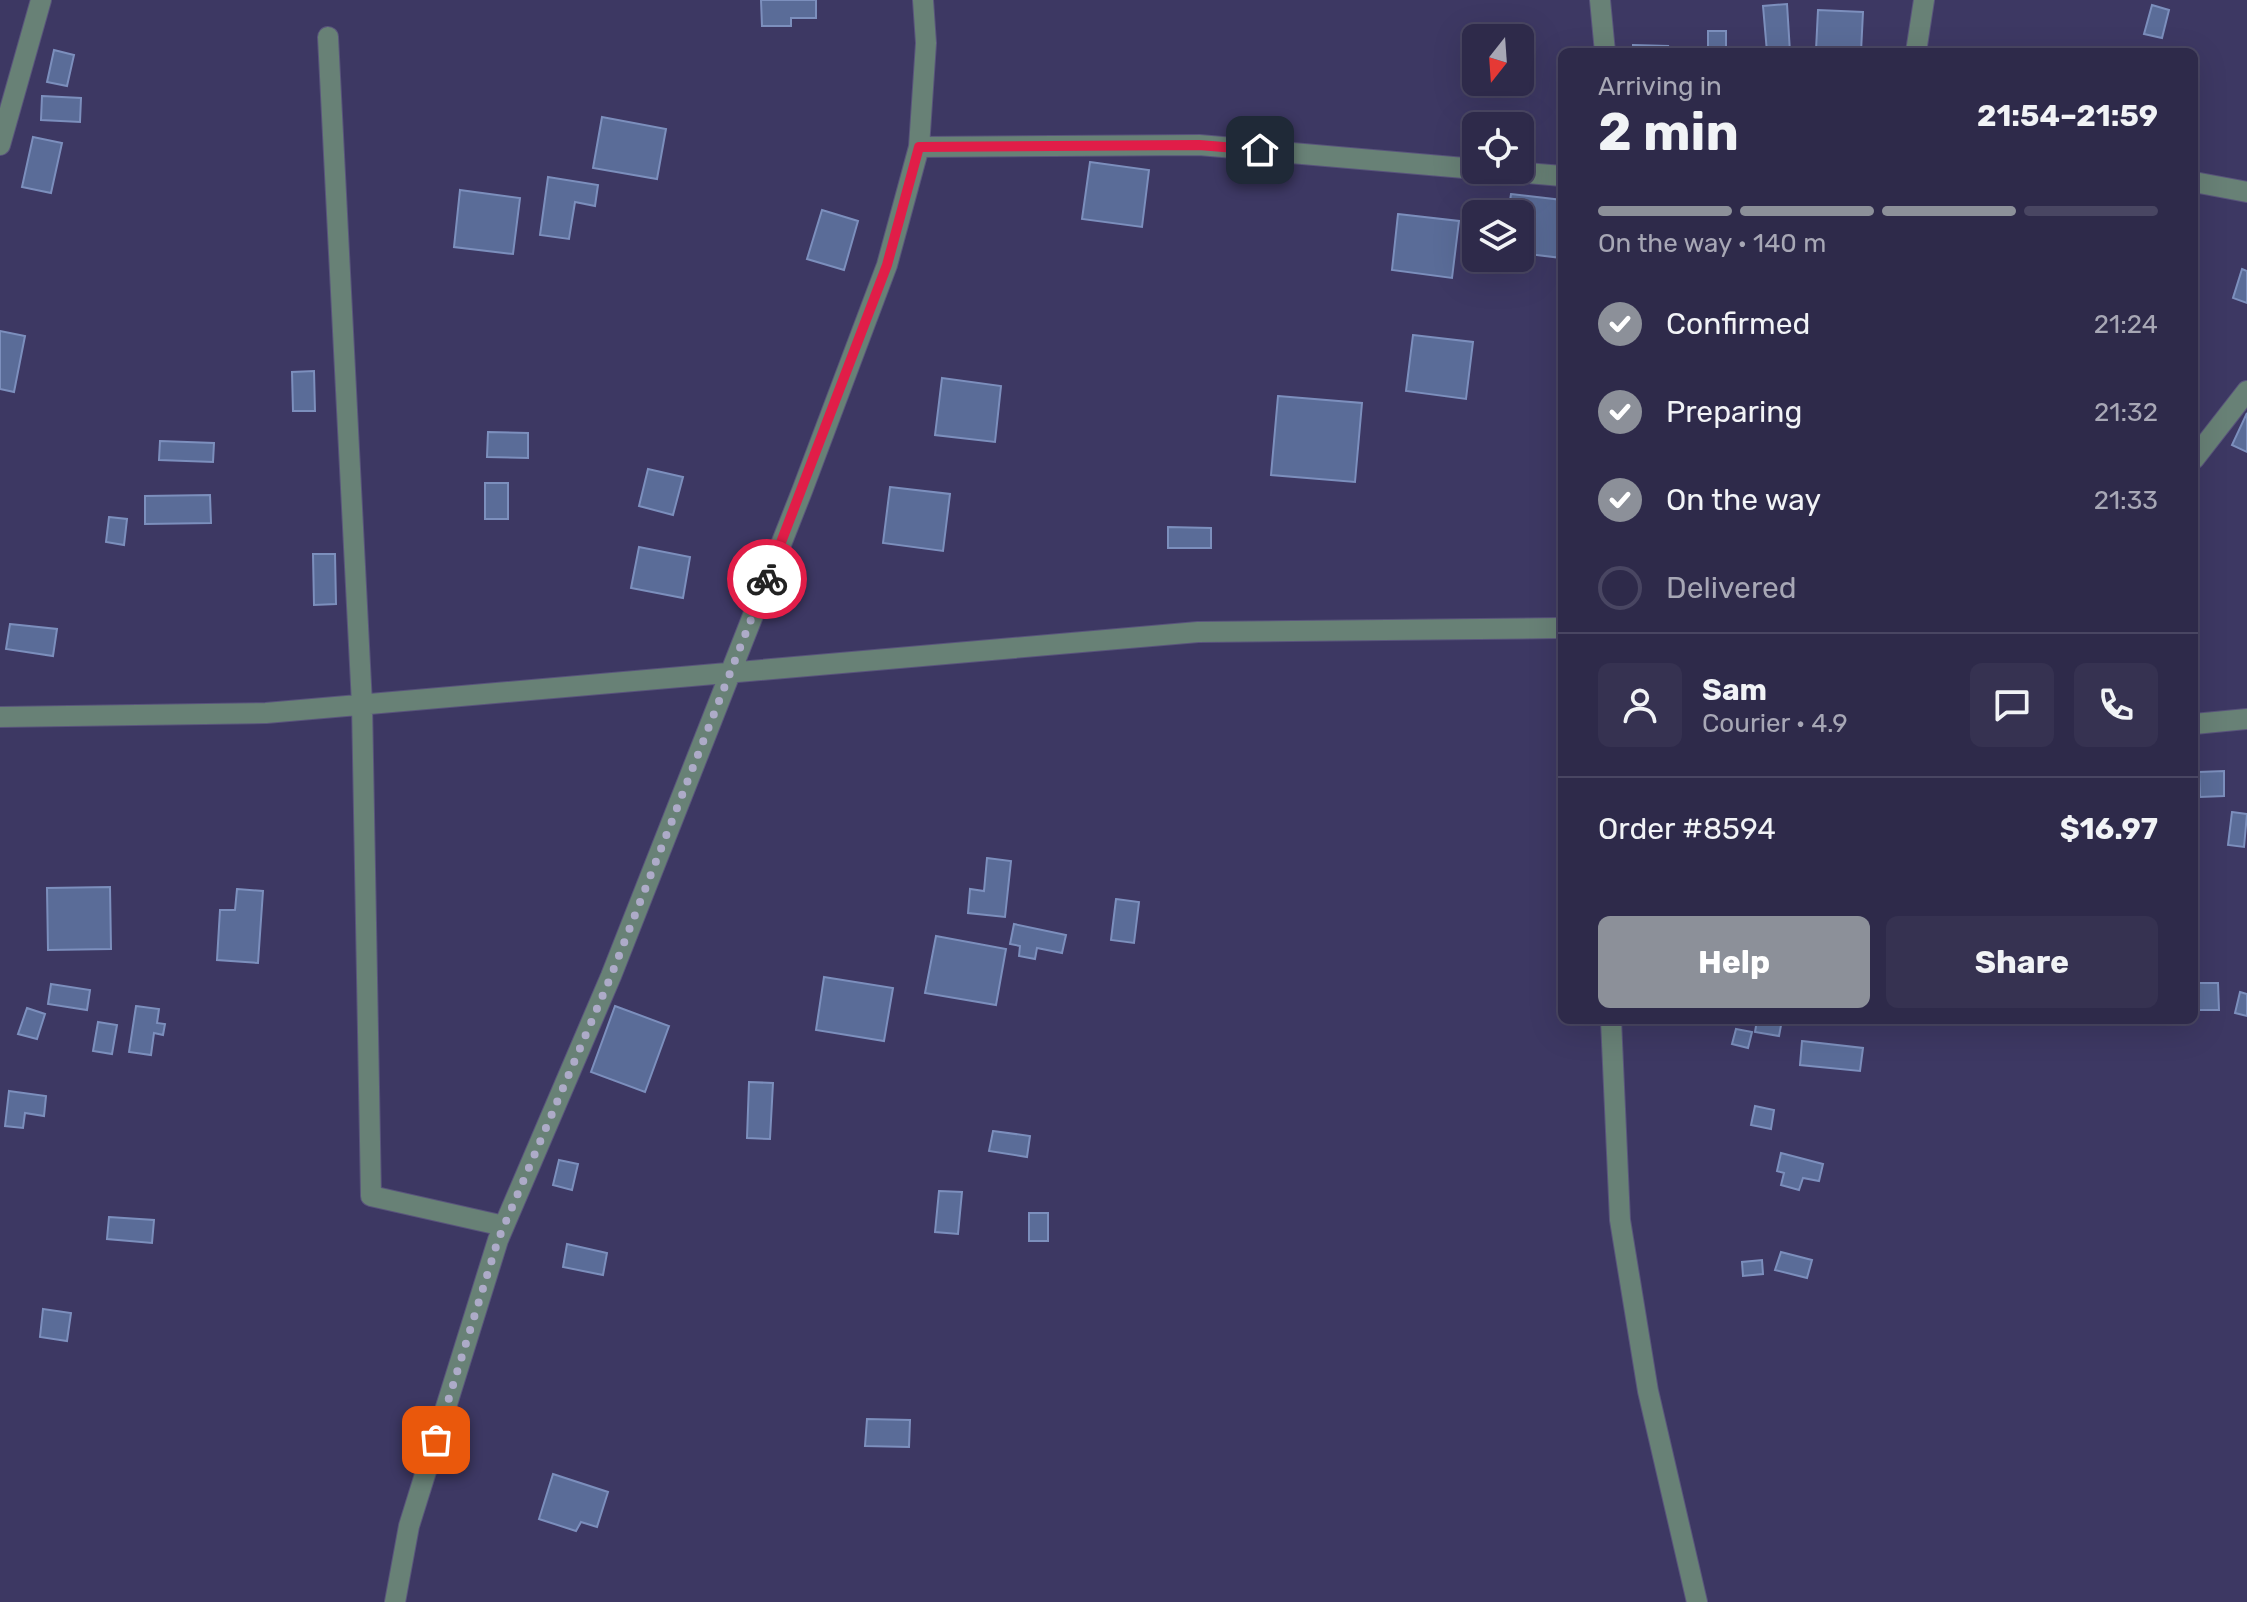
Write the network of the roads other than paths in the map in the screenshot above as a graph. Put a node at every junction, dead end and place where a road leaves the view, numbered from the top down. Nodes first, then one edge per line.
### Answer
1 (41, 0) edge
2 (923, 0) edge
3 (1600, 0) edge
4 (1924, 0) edge
5 (328, 37) dead end
6 (1605, 48) edge
7 (1917, 48) edge
8 (0, 145) edge
9 (919, 147) junction
10 (1462, 168) edge
11 (1534, 174) edge
12 (1558, 176) edge
13 (2198, 183) edge
14 (2247, 192) edge
15 (2247, 391) edge
16 (2198, 454) edge
17 (1558, 628) edge
18 (731, 670) junction
19 (362, 704) junction
20 (0, 717) edge
21 (2247, 719) edge
22 (2198, 724) edge
23 (1611, 1024) edge
24 (504, 1226) junction
25 (395, 1602) edge
26 (1697, 1602) edge

1 - 8 street
2 - 9 street
3 - 6 street
4 - 7 street
5 - 19 street
9 - 10 street
9 - 18 street
11 - 12 street
13 - 14 street
15 - 16 street
17 - 18 street
18 - 19 street
18 - 24 street
19 - 20 street
19 - 24 street
21 - 22 street
23 - 26 street
24 - 25 street

